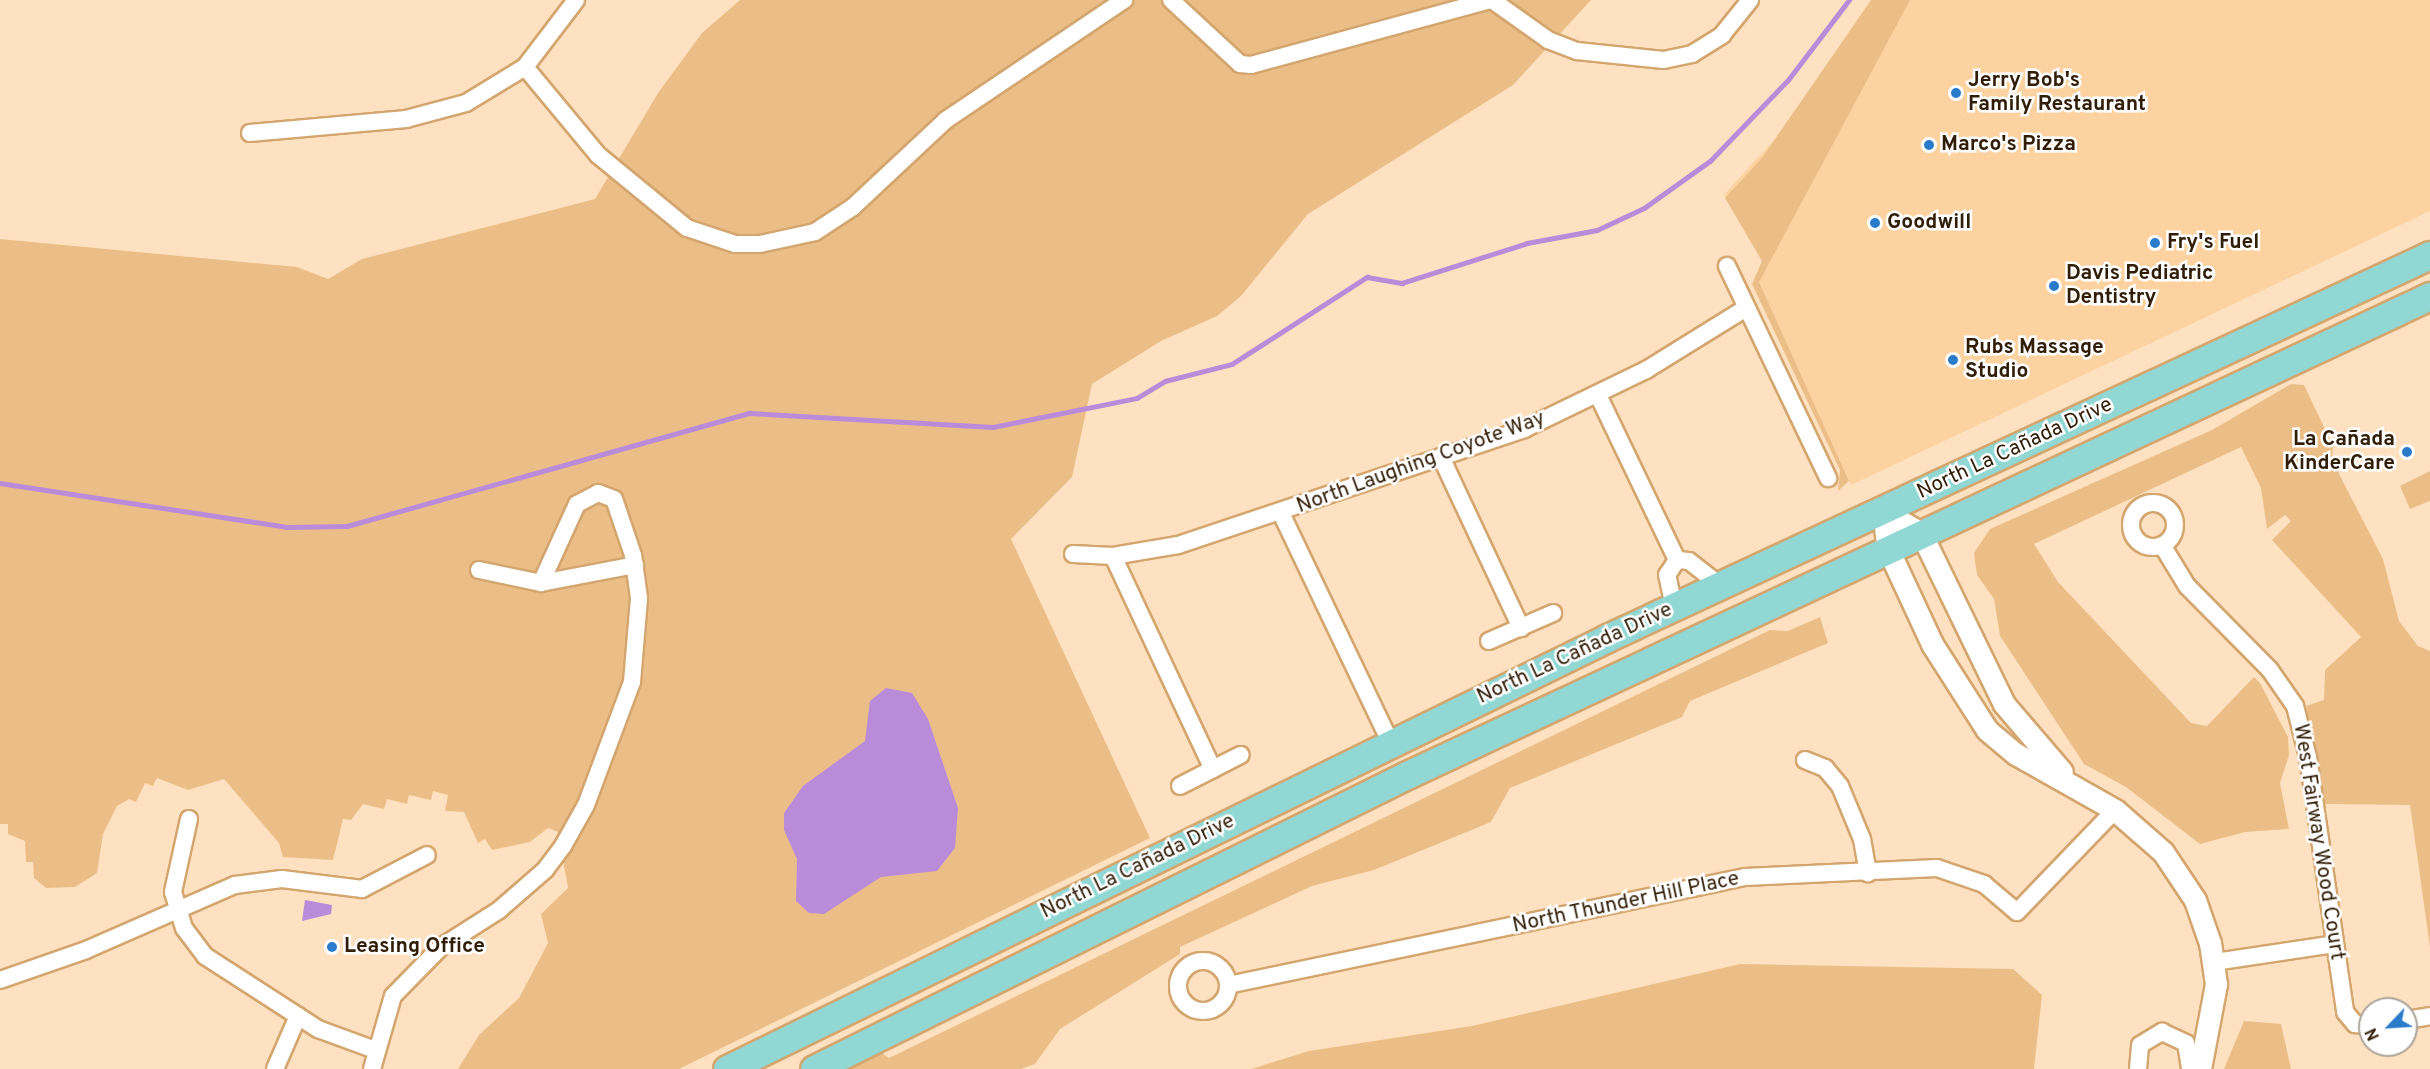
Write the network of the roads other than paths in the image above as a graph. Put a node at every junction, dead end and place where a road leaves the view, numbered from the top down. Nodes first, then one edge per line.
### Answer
1 (576, 0) edge
2 (1124, 0) edge
3 (1171, 0) edge
4 (1491, 0) edge
5 (1750, 0) edge
6 (525, 68) junction
7 (250, 134) dead end
8 (2430, 255) edge
9 (1727, 266) dead end
10 (2430, 296) edge
11 (1746, 308) junction
12 (1598, 395) junction
13 (1441, 457) junction
14 (1828, 478) dead end
15 (1883, 511) junction
16 (1281, 513) junction
17 (1921, 533) junction
18 (2162, 545) dead end
19 (1888, 549) junction
20 (1073, 554) dead end
21 (1113, 556) junction
22 (1677, 560) junction
23 (635, 565) junction
24 (479, 570) dead end
25 (541, 583) junction
26 (1720, 585) junction
27 (1674, 607) junction
28 (1553, 613) dead end
29 (1521, 628) junction
30 (1489, 641) dead end
31 (1390, 742) junction
32 (1241, 755) dead end
33 (1805, 760) dead end
34 (1213, 769) junction
35 (1180, 786) dead end
36 (2080, 788) junction
37 (2115, 810) junction
38 (189, 819) dead end
39 (427, 855) dead end
40 (1868, 873) junction
41 (1104, 883) junction
42 (179, 910) junction
43 (1120, 916) junction
44 (2335, 944) junction
45 (2215, 962) junction
46 (0, 980) edge
47 (1228, 985) dead end
48 (298, 1016) junction
49 (2358, 1024) edge
50 (375, 1050) junction
51 (275, 1069) edge
52 (372, 1069) edge
53 (728, 1069) edge
54 (814, 1069) edge
55 (2138, 1069) edge
56 (2191, 1069) edge
57 (2200, 1069) edge

1 - 6 street
2 - 6 street
3 - 4 street
4 - 5 street
6 - 7 street
8 - 15 main road, North La Cañada Drive
9 - 11 street
10 - 17 main road, North La Cañada Drive
11 - 12 street, North Laughing Coyote Way
11 - 14 street
12 - 13 street, North Laughing Coyote Way
12 - 22 street
13 - 16 street, North Laughing Coyote Way
13 - 29 street
15 - 17 street
15 - 19 street
15 - 26 main road, North La Cañada Drive
16 - 21 street, North Laughing Coyote Way
16 - 31 street
17 - 19 main road, North La Cañada Drive
17 - 36 street
18 - 44 street, West Fairway Wood Court
19 - 36 street
19 - 43 main road, North La Cañada Drive
20 - 21 street, North Laughing Coyote Way
21 - 34 street
22 - 26 street
22 - 27 street
23 - 25 street
23 - 25 street
23 - 50 street
24 - 25 street
26 - 27 main road, North La Cañada Drive
27 - 31 main road, North La Cañada Drive
28 - 29 street
29 - 30 street
31 - 41 main road, North La Cañada Drive
32 - 34 street
33 - 40 street
34 - 35 street
36 - 37 street
37 - 40 street, North Thunder Hill Place
37 - 45 street
38 - 42 street
39 - 42 street
40 - 47 street, North Thunder Hill Place
41 - 43 main road
41 - 53 main road, North La Cañada Drive
42 - 46 street
42 - 48 street
43 - 54 main road, North La Cañada Drive
44 - 45 street
44 - 49 street, West Fairway Wood Court
45 - 57 street
48 - 50 street
48 - 51 street
50 - 52 street
55 - 56 street

